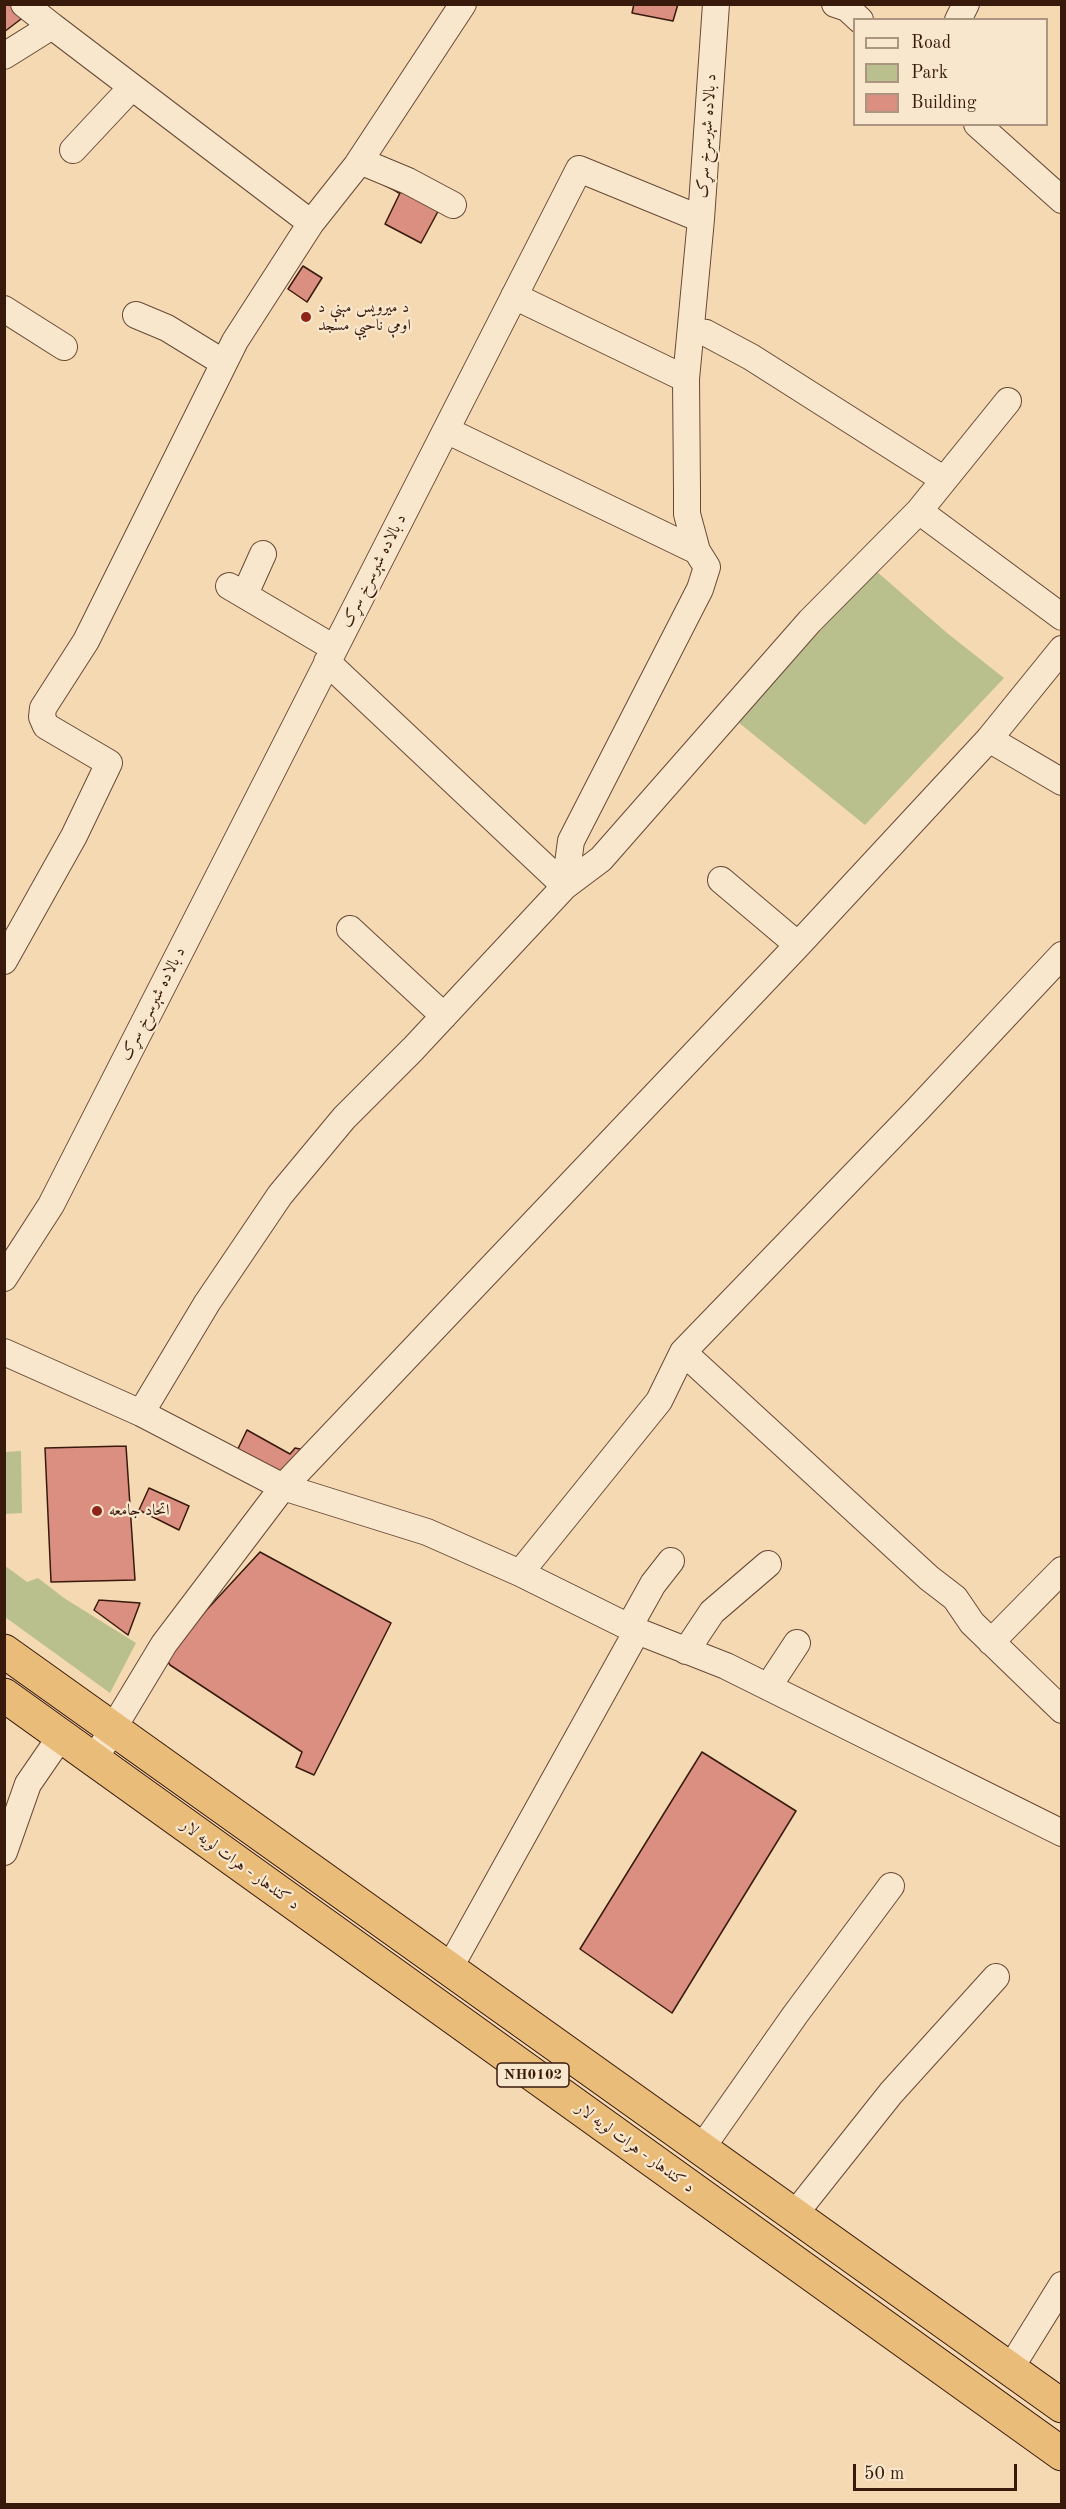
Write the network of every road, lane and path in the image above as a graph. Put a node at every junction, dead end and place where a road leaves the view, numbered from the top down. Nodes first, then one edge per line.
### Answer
1 (24, 4) edge
2 (463, 4) edge
3 (716, 4) edge
4 (966, 4) edge
5 (959, 18) edge
6 (51, 26) junction
7 (4, 56) edge
8 (132, 87) junction
9 (979, 126) edge
10 (73, 150) dead end
11 (360, 160) junction
12 (1062, 200) edge
13 (453, 205) dead end
14 (701, 219) junction
15 (311, 223) junction
16 (514, 296) junction
17 (4, 309) edge
18 (136, 315) dead end
19 (691, 331) junction
20 (64, 347) dead end
21 (224, 363) junction
22 (686, 379) junction
23 (1008, 401) dead end
24 (446, 430) junction
25 (943, 479) junction
26 (919, 511) junction
27 (697, 551) junction
28 (263, 554) dead end
29 (1062, 617) edge
30 (1062, 648) edge
31 (330, 655) junction
32 (989, 739) junction
33 (1062, 782) edge
34 (721, 880) dead end
35 (565, 886) junction
36 (350, 929) dead end
37 (798, 945) junction
38 (1062, 955) edge
39 (4, 961) edge
40 (444, 1016) junction
41 (4, 1278) edge
42 (4, 1352) edge
43 (683, 1352) junction
44 (141, 1413) junction
45 (283, 1487) junction
46 (671, 1561) dead end
47 (768, 1564) dead end
48 (1062, 1570) edge
49 (520, 1573) junction
50 (633, 1629) junction
51 (797, 1642) dead end
52 (991, 1642) junction
53 (4, 1651) edge
54 (686, 1651) junction
55 (768, 1687) junction
56 (4, 1695) edge
57 (1062, 1710) edge
58 (113, 1729) junction
59 (61, 1736) junction
60 (94, 1760) junction
61 (1062, 1833) edge
62 (4, 1852) edge
63 (891, 1886) dead end
64 (449, 1969) junction
65 (996, 1977) dead end
66 (701, 2149) junction
67 (794, 2215) junction
68 (1062, 2285) edge
69 (1010, 2369) junction
70 (1062, 2406) edge
71 (1062, 2454) edge

1 - 6 street
2 - 11 street
3 - 14 street, د بالاده شېرسرخ سړک
4 - 5 street
6 - 7 street
6 - 8 street
8 - 10 street
8 - 15 street
9 - 12 street
11 - 13 street
11 - 15 street
14 - 16 street, د بالاده شېرسرخ سړک
14 - 19 street
15 - 21 street
16 - 22 street
16 - 24 street, د بالاده شېرسرخ سړک
17 - 20 street
18 - 21 street
19 - 22 street
19 - 25 street
21 - 39 street
22 - 27 street
23 - 25 street
24 - 27 street
24 - 31 street, د بالاده شېرسرخ سړک
25 - 26 street
26 - 29 street
26 - 35 street
27 - 35 street
28 - 31 street
30 - 32 street
31 - 35 street
31 - 41 street, د بالاده شېرسرخ سړک
32 - 33 street
32 - 37 street
34 - 37 street
35 - 40 street
36 - 40 street
37 - 45 street
38 - 43 street
40 - 44 street
42 - 44 street
43 - 49 street
43 - 52 street
44 - 45 street
45 - 49 street
45 - 58 street
46 - 50 street
47 - 54 street
48 - 52 street
49 - 50 street
50 - 54 street
50 - 64 street
51 - 55 street
52 - 57 street
53 - 58 highway, NH0102
54 - 55 street
55 - 61 street
56 - 59 highway, د کندهار - هرات لويه لار / NH0102
58 - 60 street
58 - 64 highway, NH0102
59 - 60 highway, د کندهار - هرات لويه لار / NH0102
59 - 62 street
60 - 71 highway, د کندهار - هرات لويه لار / NH0102
63 - 66 street
64 - 66 highway, NH0102
65 - 67 street
66 - 67 highway, NH0102
67 - 69 highway, NH0102
68 - 69 street
69 - 70 highway, NH0102

